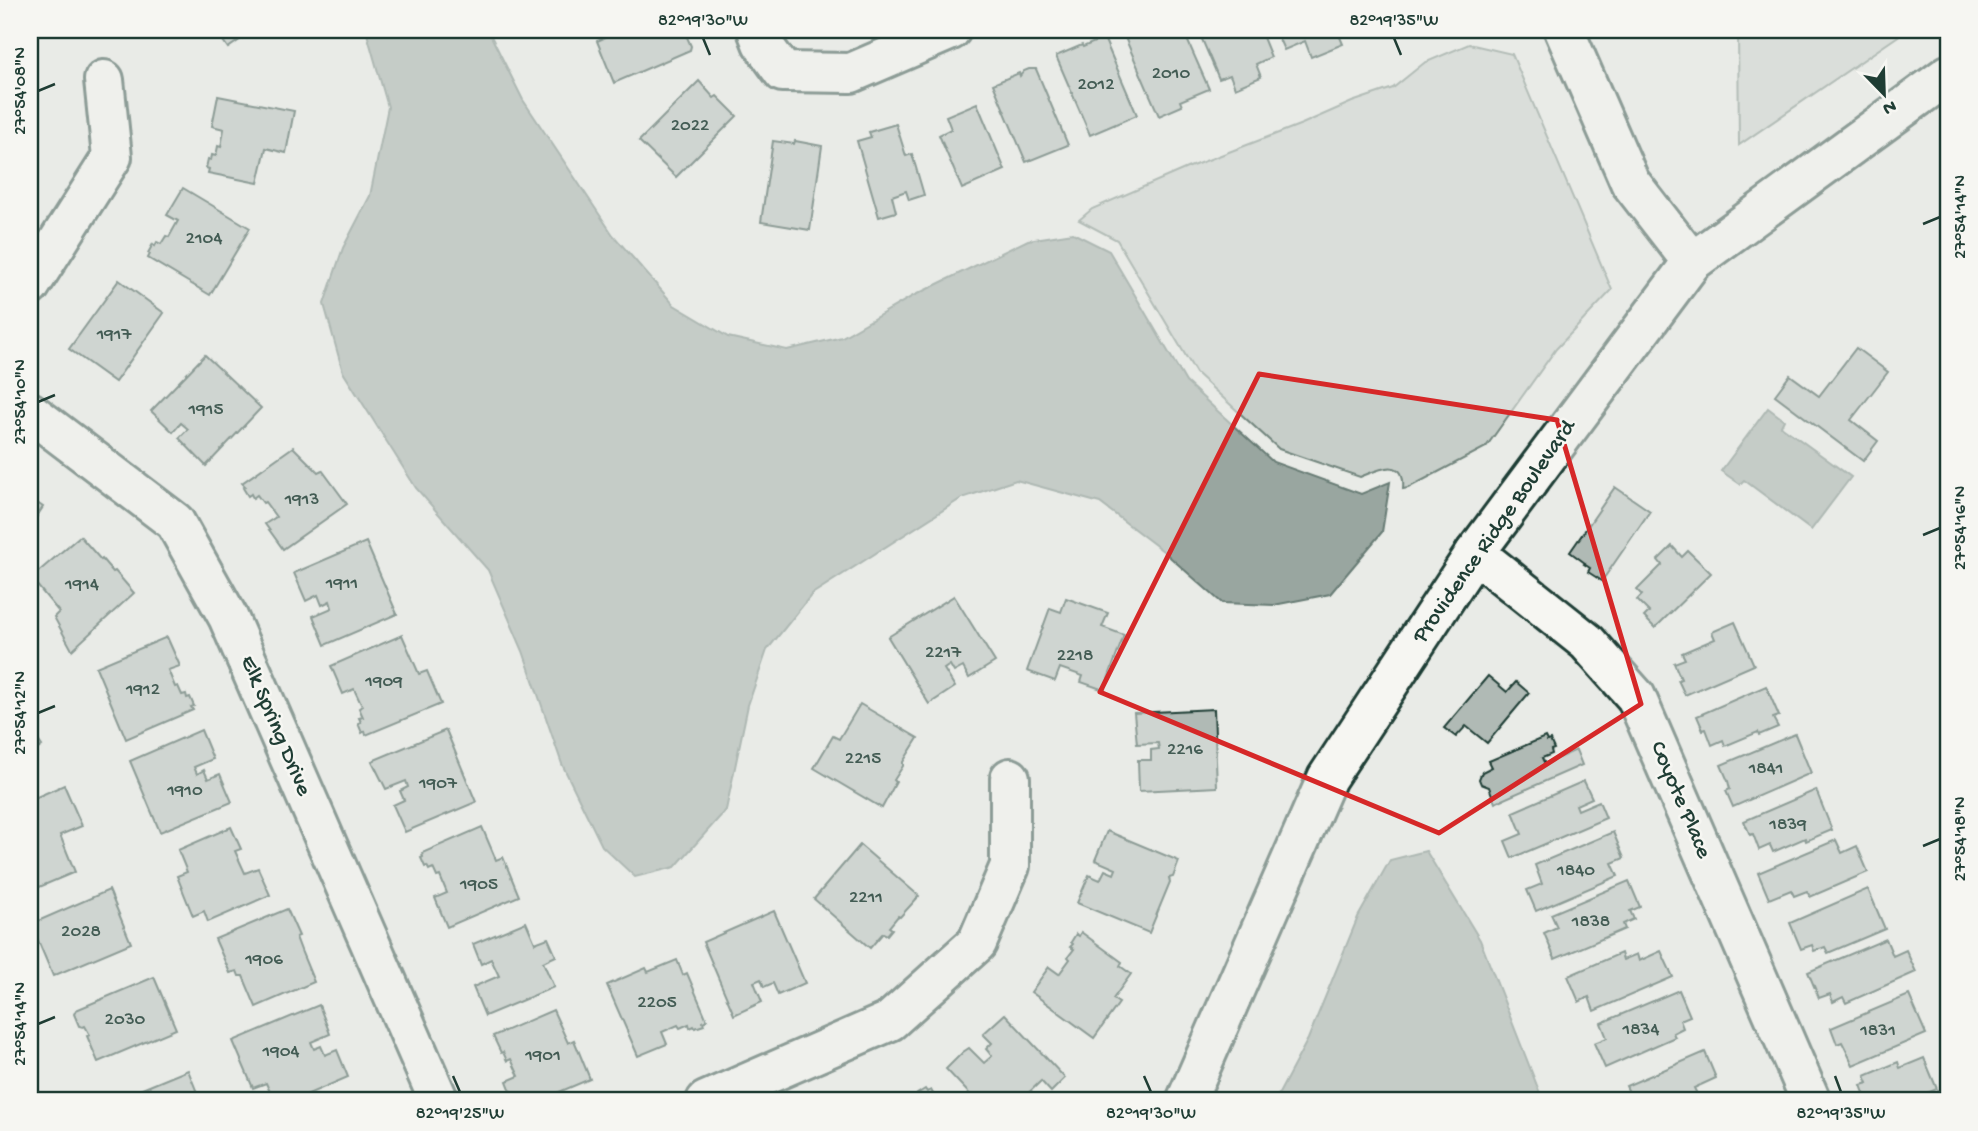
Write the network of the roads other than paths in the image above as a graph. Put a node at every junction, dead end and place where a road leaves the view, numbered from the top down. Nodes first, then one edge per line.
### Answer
1 (757, 30) edge
2 (951, 30) edge
3 (1564, 30) edge
4 (1948, 75) edge
5 (104, 80) dead end
6 (1692, 262) junction
7 (30, 286) edge
8 (30, 412) edge
9 (1475, 553) junction
10 (1010, 778) dead end
11 (439, 1101) edge
12 (706, 1101) edge
13 (1186, 1101) edge
14 (1811, 1101) edge

1 - 2 street
3 - 6 street
4 - 6 street, Providence Ridge Boulevard
5 - 7 street
6 - 9 street, Providence Ridge Boulevard
8 - 11 street, Elk Spring Drive
9 - 13 street, Providence Ridge Boulevard
9 - 14 street, Coyote Place
10 - 12 street

